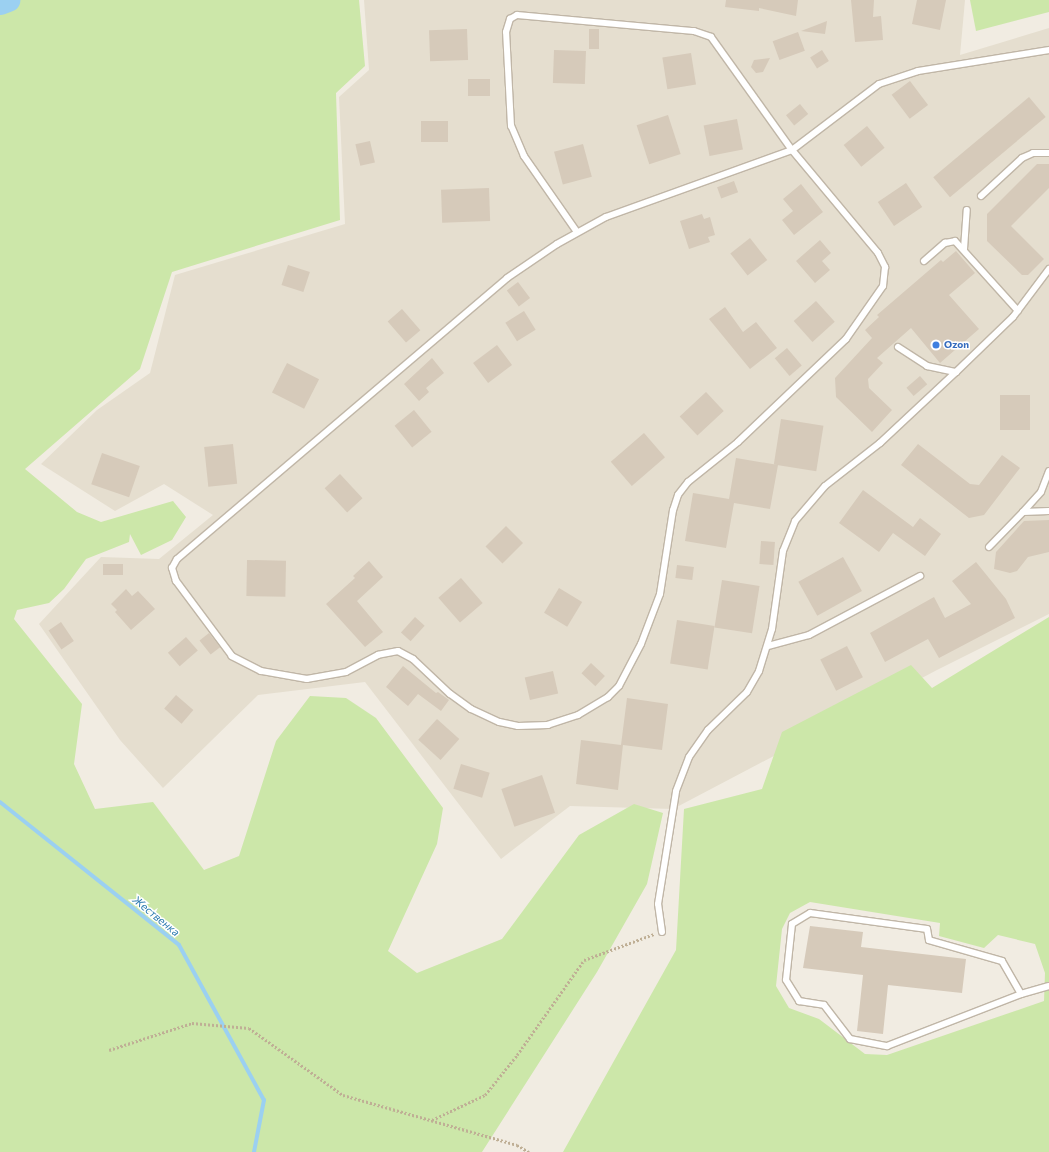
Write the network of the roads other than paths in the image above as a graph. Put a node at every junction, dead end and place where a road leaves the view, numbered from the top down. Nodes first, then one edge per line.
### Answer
1 (1049, 50) edge
2 (792, 150) junction
3 (1049, 153) edge
4 (981, 196) dead end
5 (967, 210) dead end
6 (576, 232) junction
7 (964, 249) junction
8 (924, 261) dead end
9 (1049, 270) edge
10 (1018, 311) junction
11 (898, 347) dead end
12 (956, 372) junction
13 (1049, 471) edge
14 (1049, 511) edge
15 (1022, 512) junction
16 (989, 547) dead end
17 (920, 576) dead end
18 (768, 646) junction
19 (662, 932) road end
20 (1049, 986) edge
21 (1021, 994) junction

1 - 2 lane
2 - 6 lane
2 - 6 lane
2 - 6 lane
3 - 4 lane
5 - 7 lane
7 - 8 lane
7 - 10 lane
9 - 10 lane
10 - 12 lane
11 - 12 lane
12 - 18 lane
13 - 15 lane
14 - 15 lane
15 - 16 lane
17 - 18 lane
18 - 19 lane
20 - 21 lane
21 - 21 lane

